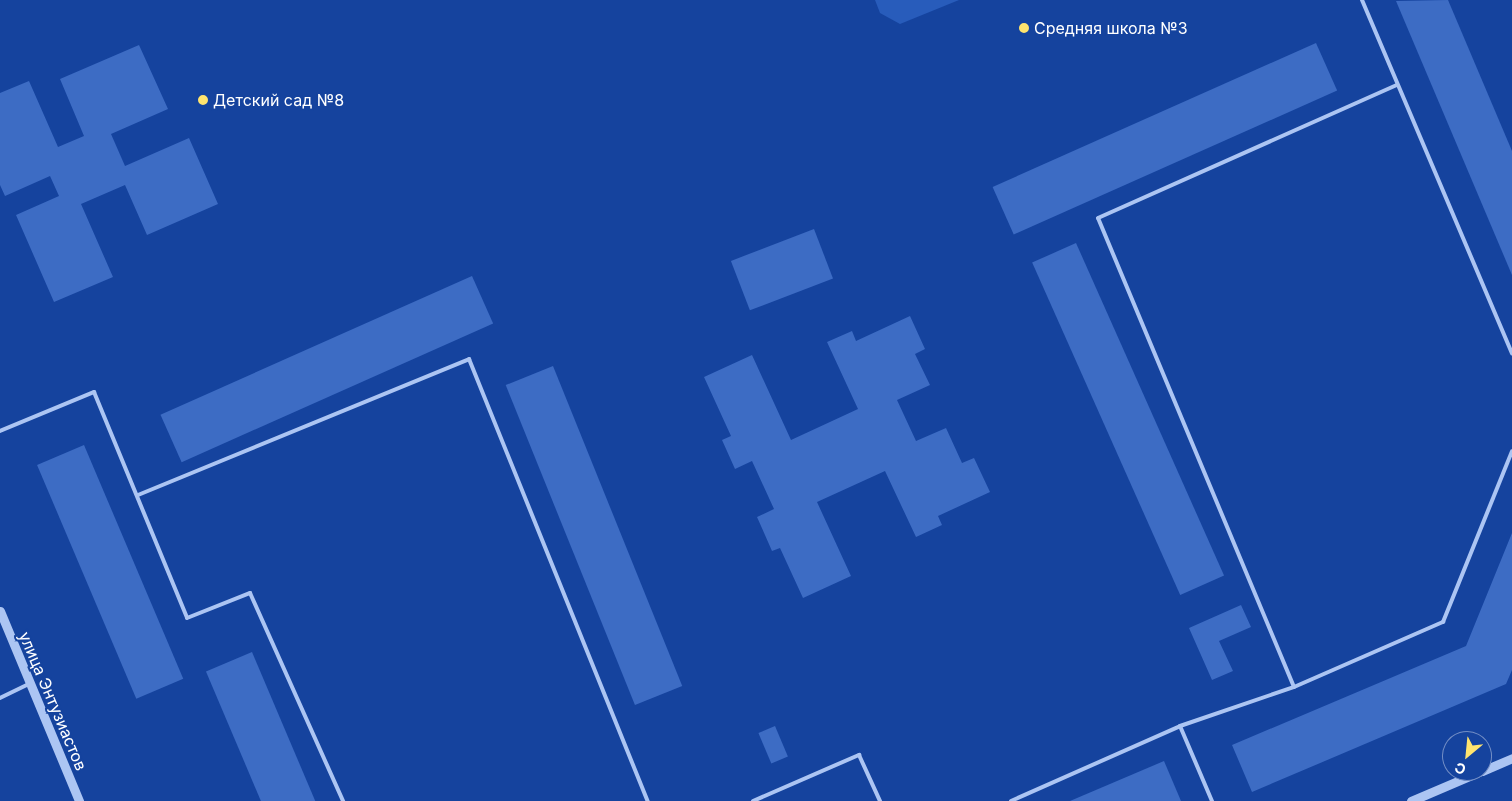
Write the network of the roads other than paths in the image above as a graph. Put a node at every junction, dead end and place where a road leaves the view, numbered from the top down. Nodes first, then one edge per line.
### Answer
1 (1362, 0) edge
2 (1397, 85) junction
3 (1512, 353) edge
4 (0, 431) edge
5 (1512, 451) edge
6 (138, 495) junction
7 (0, 611) edge
8 (29, 684) junction
9 (1294, 686) junction
10 (0, 698) edge
11 (1180, 726) junction
12 (1512, 758) edge
13 (1492, 766) edge
14 (1458, 781) edge
15 (79, 801) edge
16 (343, 801) edge
17 (648, 801) edge
18 (753, 801) edge
19 (880, 801) edge
20 (1011, 801) edge
21 (1212, 801) edge
22 (1411, 801) edge

1 - 2 lane
2 - 3 lane
2 - 9 lane
4 - 6 lane
5 - 9 lane
6 - 16 lane
6 - 17 lane
7 - 8 street, улица Энтузиастов
8 - 10 lane
8 - 15 street, улица Энтузиастов
9 - 11 lane
11 - 20 lane
11 - 21 lane
12 - 13 street
14 - 22 street
18 - 19 lane

